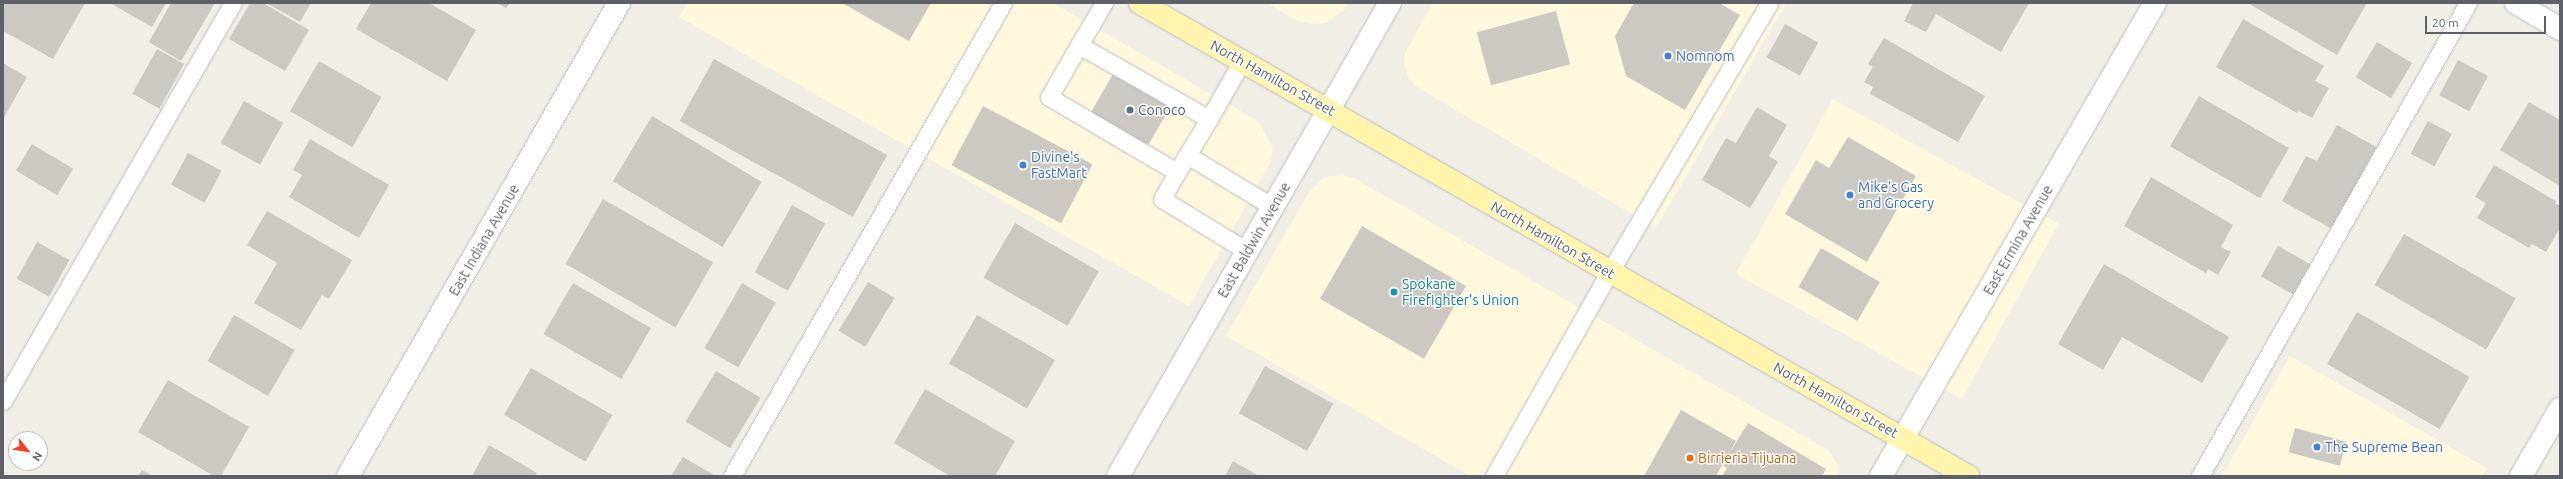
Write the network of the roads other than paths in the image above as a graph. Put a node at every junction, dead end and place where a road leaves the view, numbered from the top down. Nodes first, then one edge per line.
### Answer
1 (233, 3) edge
2 (619, 3) edge
3 (1003, 3) edge
4 (1104, 3) edge
5 (1140, 3) edge
6 (1390, 3) edge
7 (1769, 3) edge
8 (2154, 3) edge
9 (2468, 3) edge
10 (2516, 3) edge
11 (2560, 28) edge
12 (1079, 45) junction
13 (1242, 61) junction
14 (1329, 109) junction
15 (1209, 119) junction
16 (1187, 155) junction
17 (1177, 172) junction
18 (1273, 207) junction
19 (1247, 251) junction
20 (1609, 273) junction
21 (3, 401) edge
22 (2560, 409) edge
23 (1904, 438) junction
24 (348, 476) edge
25 (732, 476) edge
26 (1118, 476) edge
27 (1494, 476) edge
28 (1881, 476) edge
29 (1968, 476) edge
30 (2200, 476) edge
31 (2521, 476) edge

1 - 21 lane
2 - 24 street, East Indiana Avenue
3 - 25 lane
4 - 12 lane
5 - 13 main road, North Hamilton Street
6 - 14 street, East Baldwin Avenue
7 - 20 lane
8 - 23 street, East Ermina Avenue
9 - 30 lane
10 - 11 street
12 - 15 lane
12 - 17 lane
13 - 14 main road, North Hamilton Street
13 - 15 lane
14 - 18 street, East Baldwin Avenue
14 - 20 main road, North Hamilton Street
15 - 16 lane
16 - 17 lane
16 - 18 lane
17 - 19 lane
18 - 19 street, East Baldwin Avenue
19 - 26 street, East Baldwin Avenue
20 - 23 main road, North Hamilton Street
20 - 27 lane
22 - 31 street
23 - 28 street, East Ermina Avenue
23 - 29 main road, North Hamilton Street

